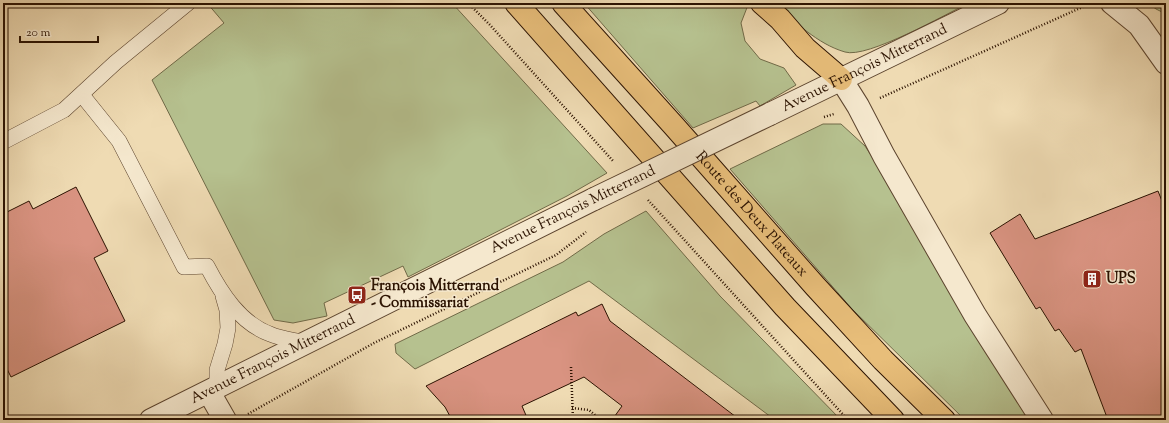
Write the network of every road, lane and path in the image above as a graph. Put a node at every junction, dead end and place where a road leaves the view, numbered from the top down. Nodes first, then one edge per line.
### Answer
1 (188, 3) edge
2 (468, 3) edge
3 (516, 3) edge
4 (563, 3) edge
5 (762, 3) edge
6 (998, 3) edge
7 (1092, 3) edge
8 (1112, 3) edge
9 (1166, 63) edge
10 (841, 79) junction
11 (82, 95) junction
12 (858, 106) junction
13 (823, 117) dead end
14 (3, 142) edge
15 (619, 168) dead end
16 (645, 197) dead end
17 (592, 228) dead end
18 (223, 295) junction
19 (306, 343) junction
20 (571, 367) dead end
21 (213, 389) junction
22 (572, 408) junction
23 (235, 418) edge
24 (151, 420) edge
25 (572, 420) edge
26 (601, 420) edge
27 (848, 420) edge
28 (893, 420) edge
29 (944, 420) edge
30 (1042, 420) edge

1 - 11 lane
2 - 15 path
3 - 28 main road
4 - 29 main road, Route des Deux Plateaux
5 - 10 main road
6 - 10 street, Avenue François Mitterrand
7 - 12 path, Avenue François Mitterrand
8 - 9 street
10 - 12 street
10 - 19 street, Avenue François Mitterrand, bridge
11 - 14 lane
11 - 18 lane
12 - 13 path, Avenue François Mitterrand
12 - 30 street
16 - 27 path
17 - 23 path, Avenue François Mitterrand
18 - 19 lane
18 - 21 lane
19 - 21 street, Avenue François Mitterrand
20 - 22 path
21 - 23 street
21 - 24 street, Avenue François Mitterrand
22 - 25 path
22 - 26 path

